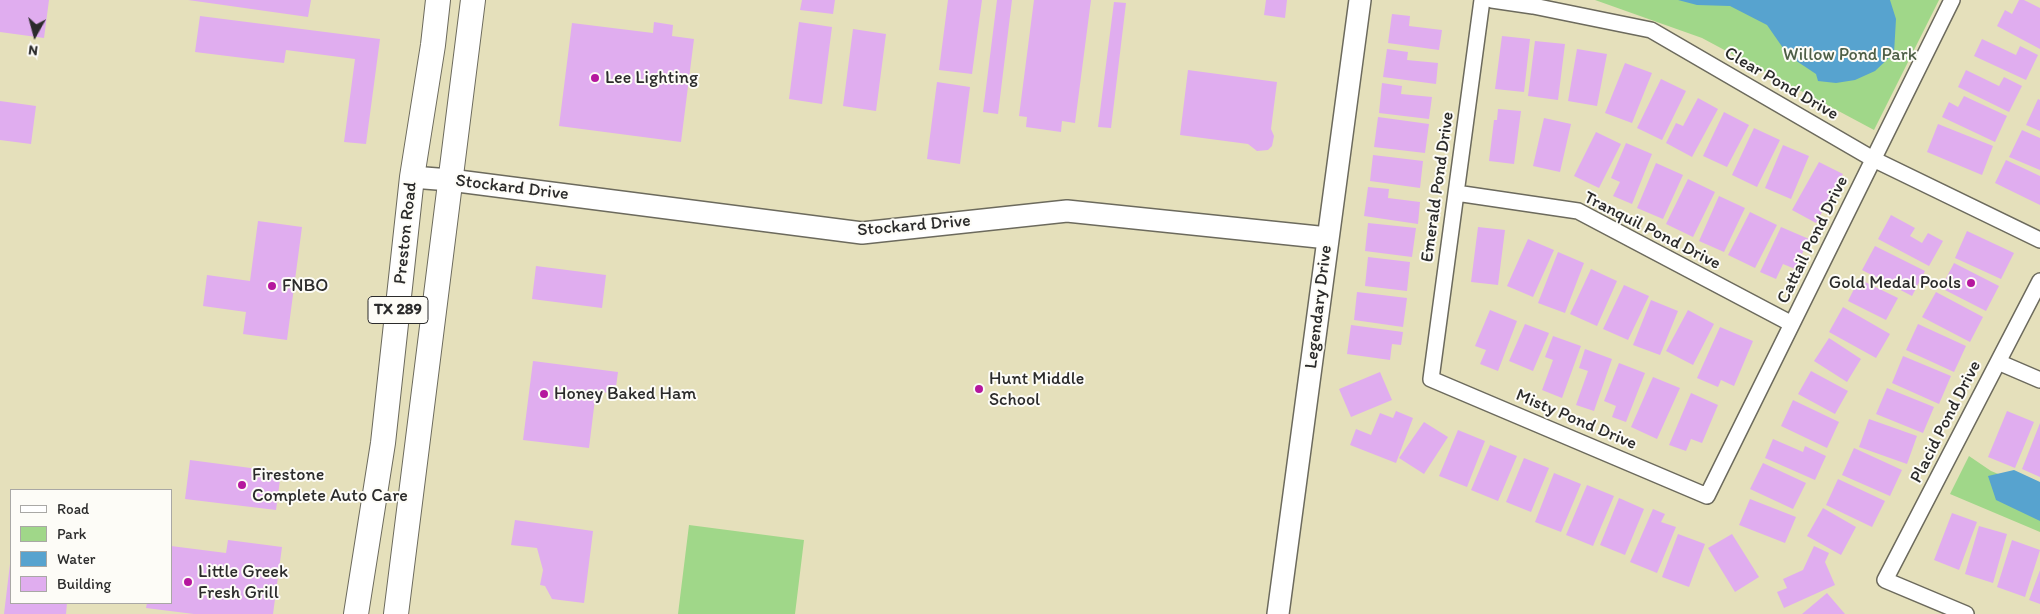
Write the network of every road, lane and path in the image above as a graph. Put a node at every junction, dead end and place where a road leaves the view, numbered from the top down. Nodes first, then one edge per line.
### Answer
1 (438, 0) edge
2 (473, 0) edge
3 (1360, 0) edge
4 (1482, 0) edge
5 (1492, 0) edge
6 (1952, 0) edge
7 (1873, 159) junction
8 (412, 177) junction
9 (450, 180) junction
10 (1456, 193) junction
11 (1328, 238) junction
12 (2040, 240) edge
13 (2040, 281) edge
14 (1792, 324) junction
15 (1998, 362) junction
16 (1431, 379) joint
17 (2040, 380) edge
18 (1707, 496) joint
19 (356, 614) edge
20 (396, 614) edge
21 (1278, 614) edge
22 (1966, 614) edge

1 - 8 main road, Preston Road / TX 289
2 - 9 main road, Preston Road / TX 289
3 - 11 street, Legendary Drive
4 - 10 street, Emerald Pond Drive
5 - 7 street, Clear Pond Drive
6 - 7 street, Cattail Pond Drive
7 - 12 street, Clear Pond Drive
7 - 14 street, Cattail Pond Drive
8 - 9 street, Stockard Drive
8 - 19 main road, Preston Road / TX 289
9 - 11 street, Stockard Drive
9 - 20 main road, Preston Road / TX 289
10 - 14 street, Tranquil Pond Drive
10 - 16 street, Emerald Pond Drive
11 - 21 street, Legendary Drive
13 - 15 street, Placid Pond Drive
14 - 18 street, Cattail Pond Drive
15 - 17 street
15 - 22 street, Placid Pond Drive
16 - 18 street, Misty Pond Drive

